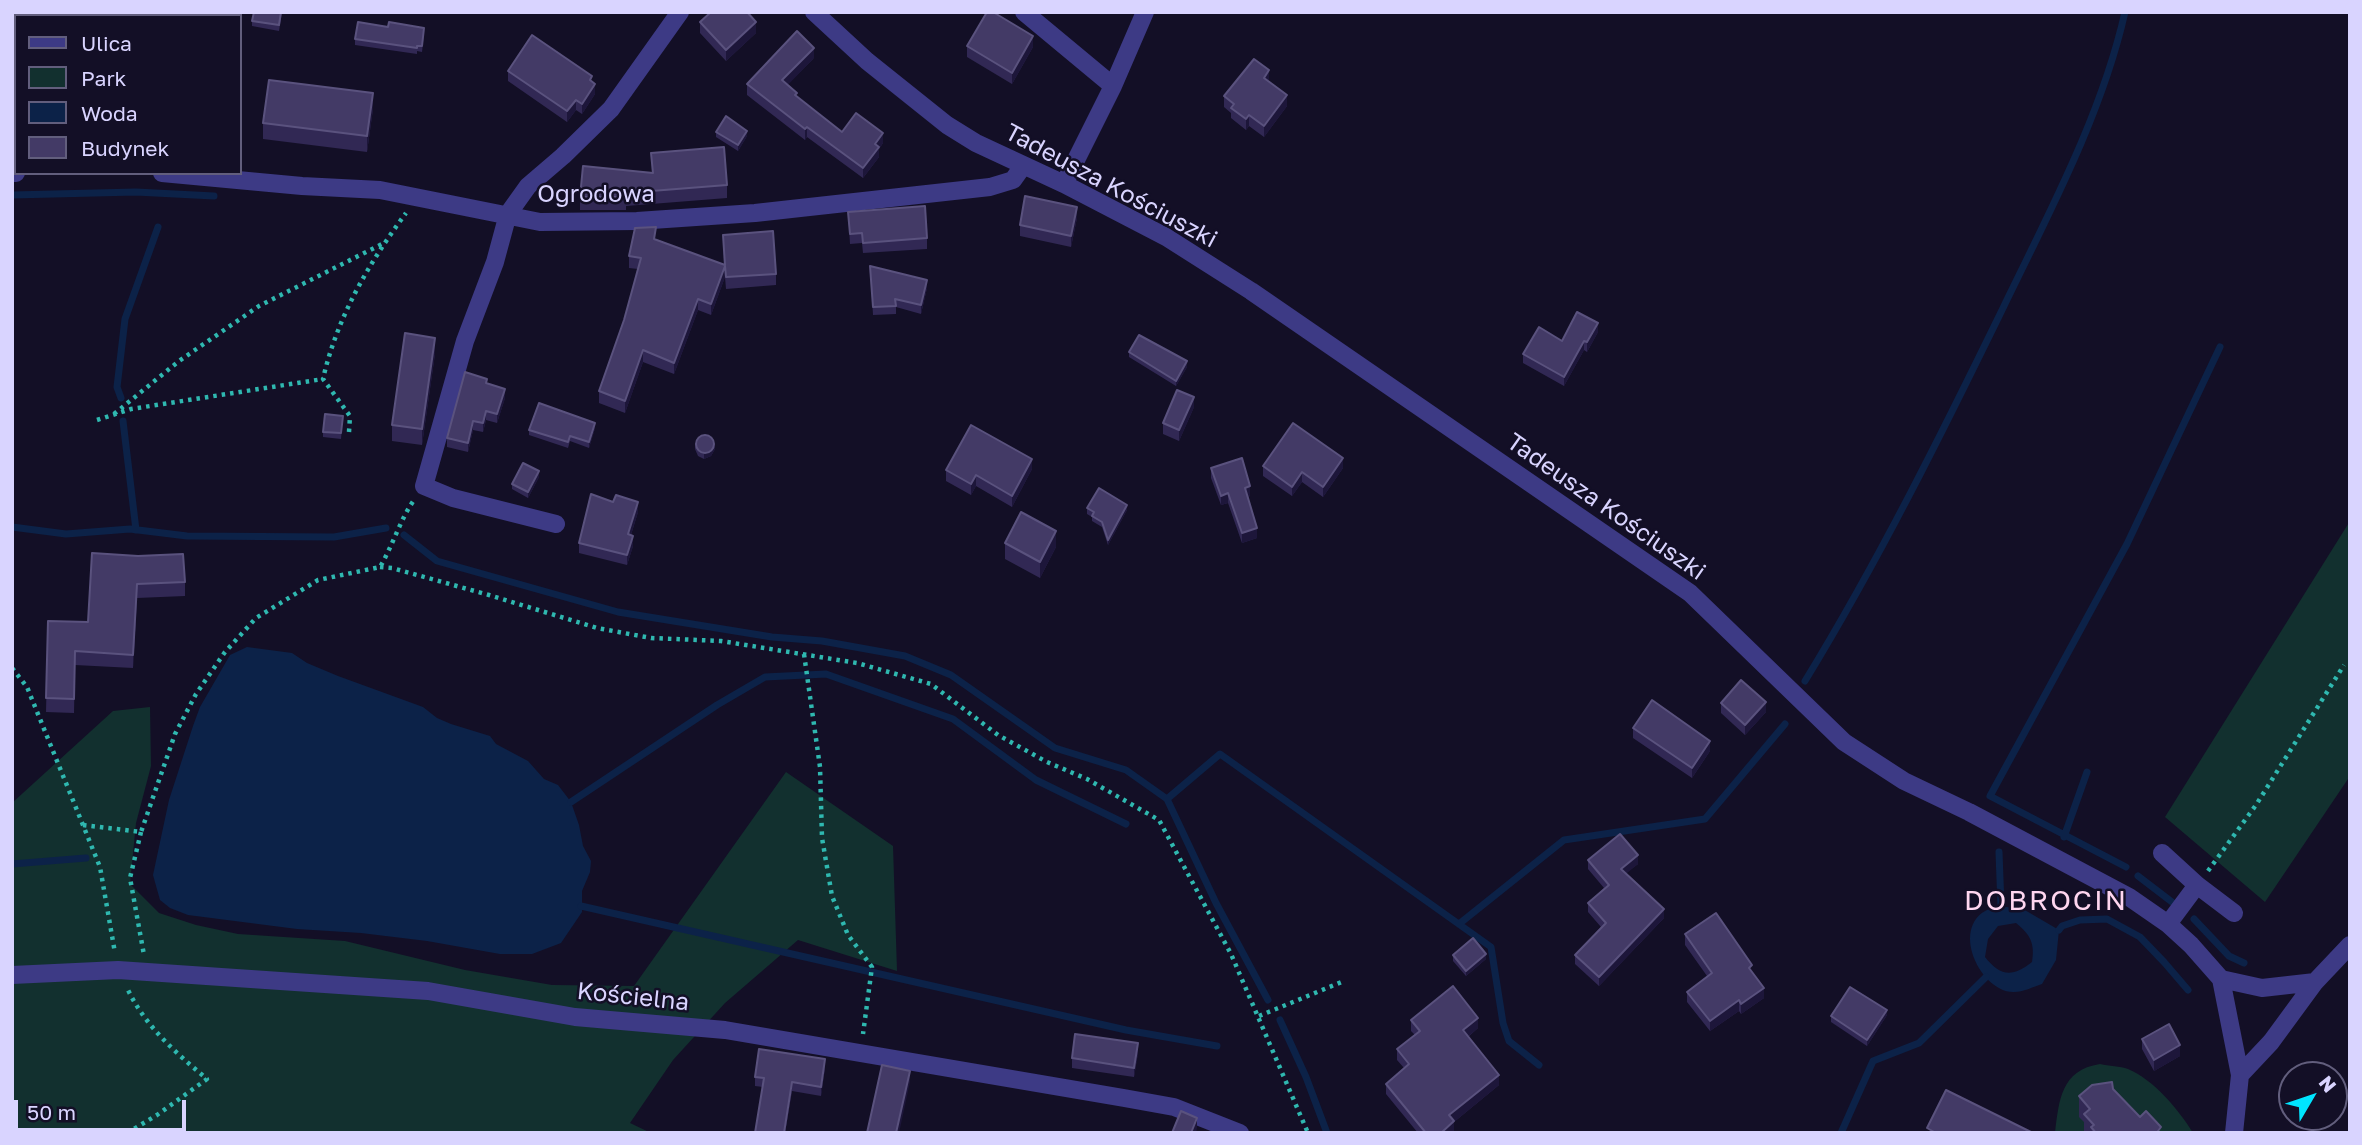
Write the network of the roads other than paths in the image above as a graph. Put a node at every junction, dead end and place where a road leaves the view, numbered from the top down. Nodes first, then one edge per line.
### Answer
1 (680, 12) edge
2 (814, 12) edge
3 (1024, 12) edge
4 (1145, 12) edge
5 (1113, 86) junction
6 (1023, 166) junction
7 (184, 175) edge
8 (1064, 184) junction
9 (508, 214) junction
10 (556, 524) dead end
11 (2162, 853) dead end
12 (2197, 885) junction
13 (2234, 914) dead end
14 (2168, 924) junction
15 (2350, 945) edge
16 (12, 975) edge
17 (2221, 979) junction
18 (2315, 982) junction
19 (2240, 1075) junction
20 (1240, 1133) edge
21 (2234, 1133) edge

1 - 9 street
2 - 6 street, Tadeusza Kościuszki
3 - 5 street
4 - 5 street
5 - 8 street
6 - 8 street, Tadeusza Kościuszki
6 - 9 street, Ogrodowa
7 - 9 street, Ogrodowa
8 - 14 street, Tadeusza Kościuszki
9 - 10 street
11 - 12 street
12 - 13 street
12 - 14 street
14 - 17 street, Tadeusza Kościuszki
15 - 18 street
16 - 20 street, Kościelna
17 - 18 street
17 - 19 street
18 - 19 street
19 - 21 street

